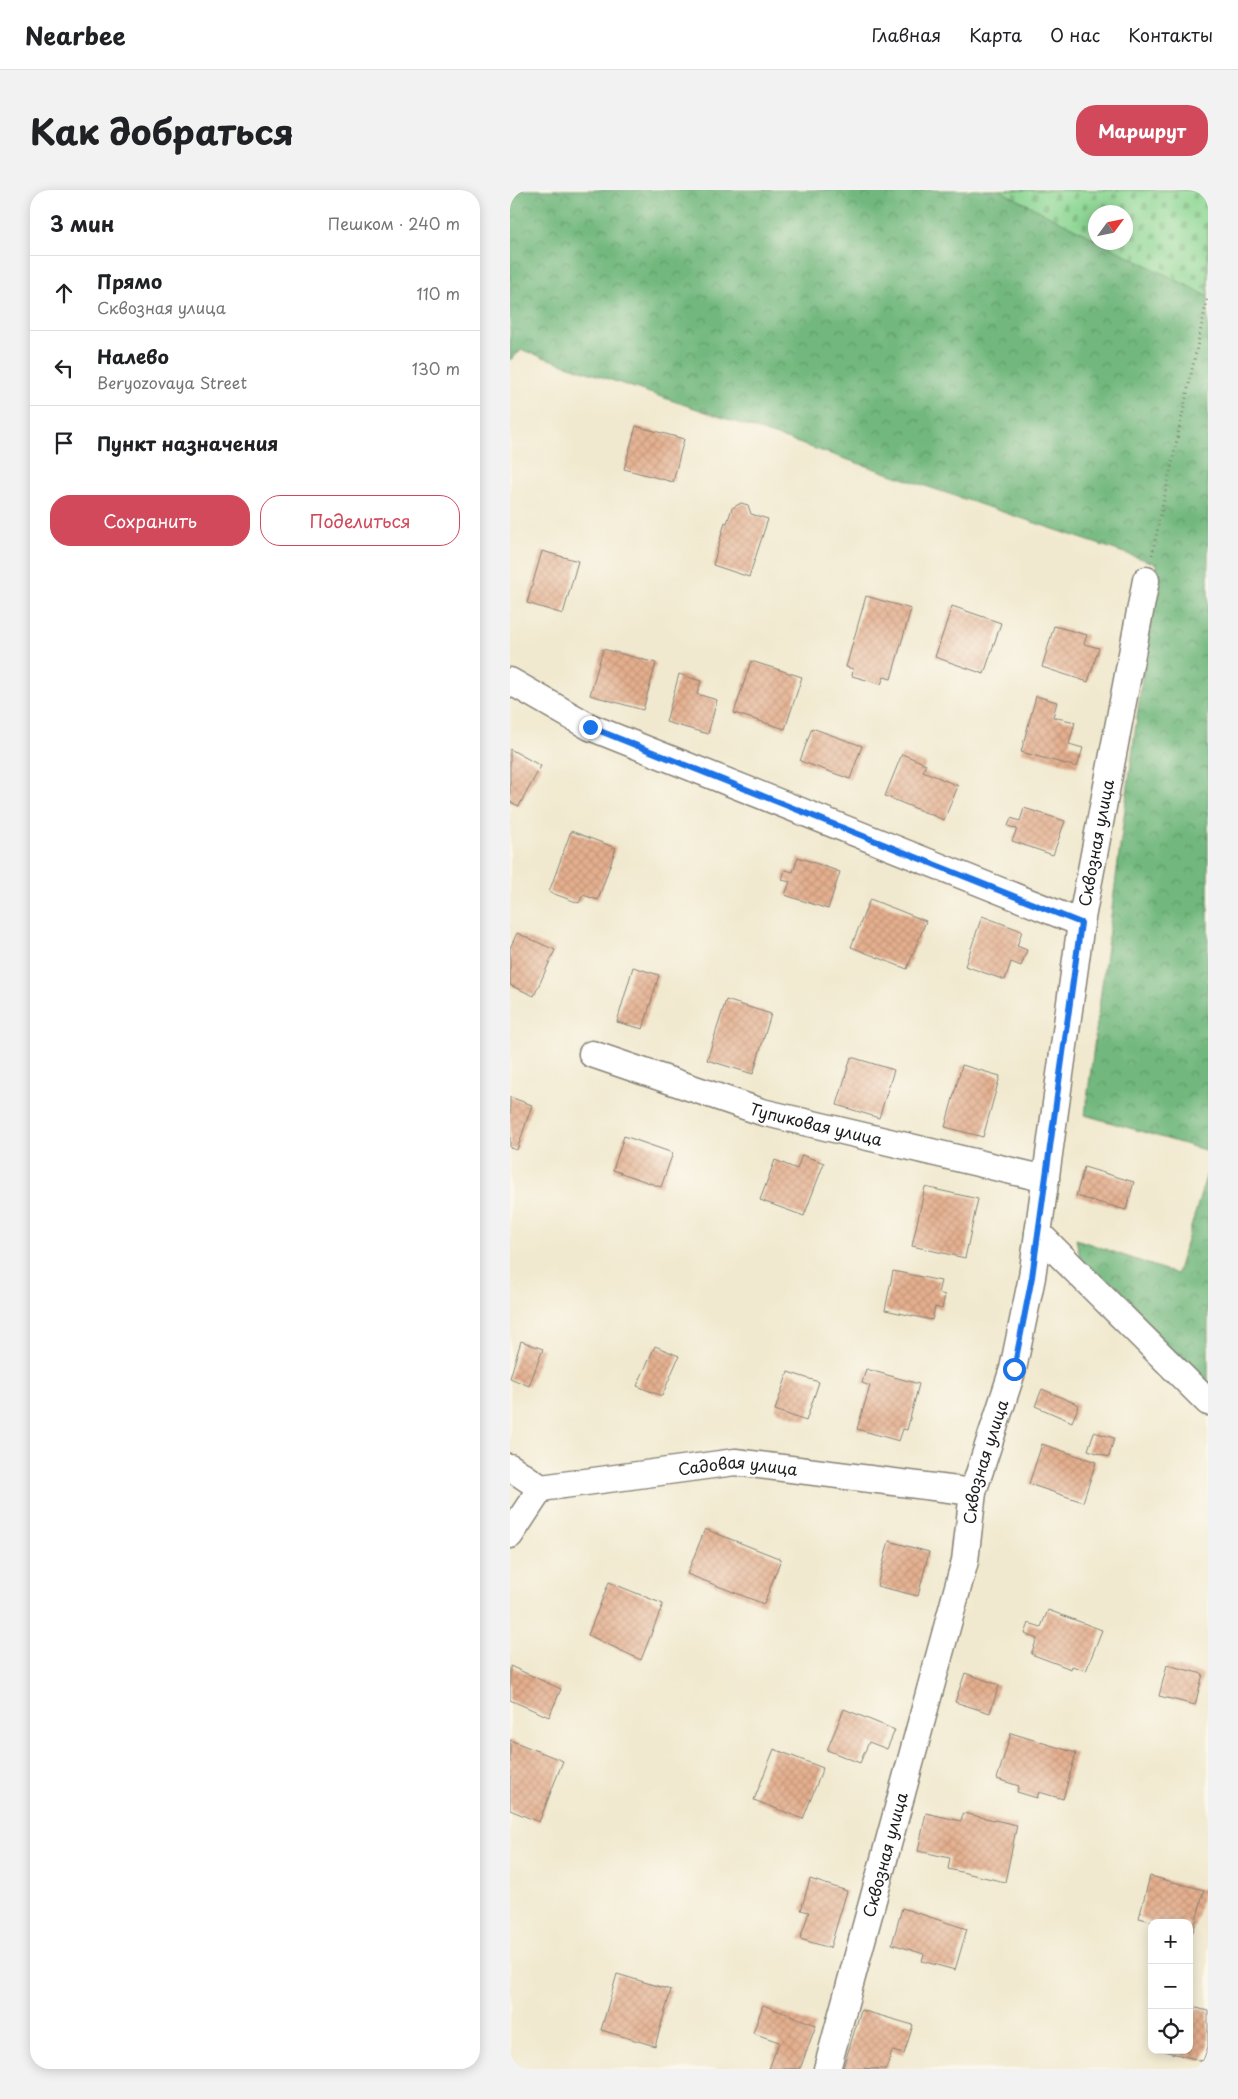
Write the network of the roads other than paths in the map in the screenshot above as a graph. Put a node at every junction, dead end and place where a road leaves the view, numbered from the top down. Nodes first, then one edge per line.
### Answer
1 (1146, 580) road end
2 (510, 681) edge
3 (1081, 923) junction
4 (592, 1054) dead end
5 (1046, 1179) junction
6 (1038, 1233) junction
7 (1208, 1402) edge
8 (510, 1467) edge
9 (541, 1488) junction
10 (973, 1492) junction
11 (510, 1535) edge
12 (827, 2069) edge

1 - 3 street, Сквозная улица
2 - 3 street
3 - 5 street, Сквозная улица
4 - 5 street, Тупиковая улица
5 - 6 street, Сквозная улица
6 - 7 street
6 - 10 street, Сквозная улица
8 - 9 street
9 - 10 street, Садовая улица
9 - 11 street
10 - 12 street, Сквозная улица

